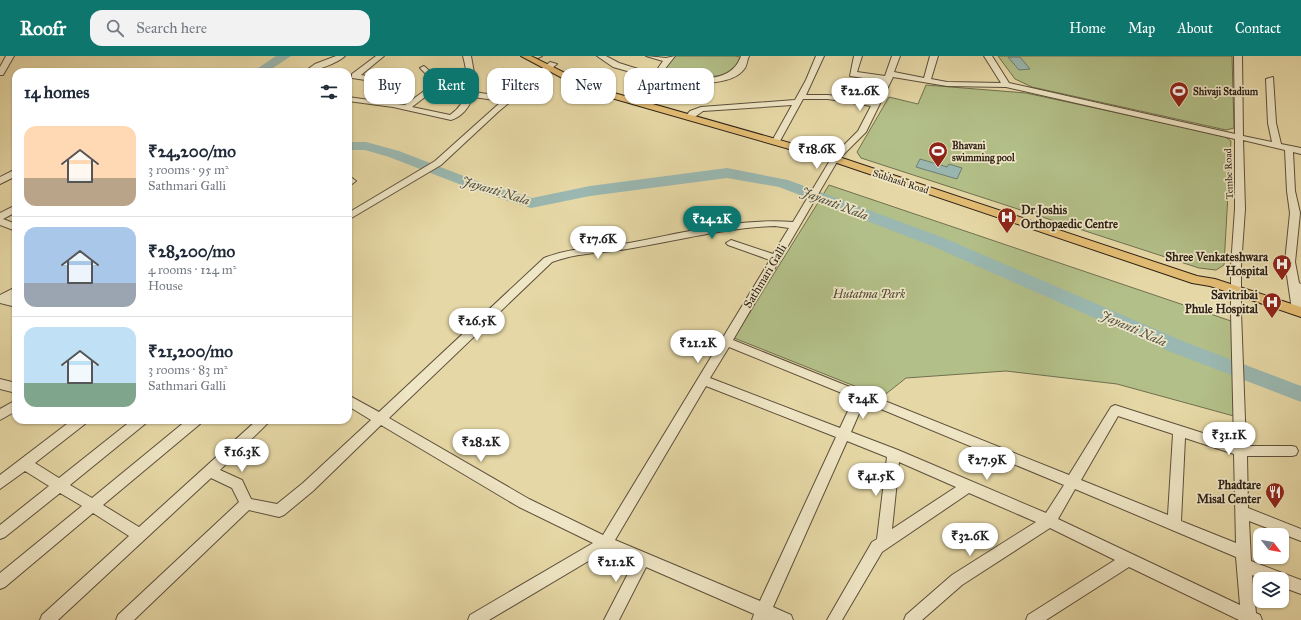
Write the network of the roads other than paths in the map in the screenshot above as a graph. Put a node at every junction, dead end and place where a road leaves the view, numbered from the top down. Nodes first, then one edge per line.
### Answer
1 (10, 56) edge
2 (341, 56) edge
3 (380, 56) edge
4 (467, 56) edge
5 (524, 56) edge
6 (537, 56) edge
7 (601, 56) edge
8 (650, 56) edge
9 (746, 56) edge
10 (820, 56) edge
11 (858, 56) edge
12 (896, 56) edge
13 (934, 56) edge
14 (988, 56) edge
15 (1238, 56) edge
16 (669, 58) edge
17 (550, 66) junction
18 (313, 68) edge
19 (365, 68) edge
20 (470, 68) edge
21 (547, 68) edge
22 (627, 68) edge
23 (662, 68) edge
24 (364, 69) edge
25 (0, 73) edge
26 (889, 77) junction
27 (364, 78) edge
28 (714, 78) edge
29 (1270, 79) dead end
30 (927, 81) junction
31 (1006, 85) junction
32 (423, 95) edge
33 (624, 97) edge
34 (800, 99) junction
35 (352, 100) edge
36 (464, 104) edge
37 (503, 104) edge
38 (650, 104) edge
39 (876, 104) junction
40 (406, 108) junction
41 (691, 115) junction
42 (1239, 137) junction
43 (777, 139) junction
44 (1277, 146) junction
45 (1289, 149) junction
46 (1301, 151) edge
47 (838, 157) junction
48 (12, 174) edge
49 (0, 181) edge
50 (1298, 207) edge
51 (12, 210) edge
52 (352, 215) edge
53 (0, 217) edge
54 (0, 221) edge
55 (796, 225) junction
56 (12, 226) edge
57 (731, 243) dead end
58 (775, 258) junction
59 (1298, 287) edge
60 (1237, 291) junction
61 (12, 293) edge
62 (1, 300) edge
63 (12, 302) edge
64 (1299, 311) edge
65 (725, 341) junction
66 (702, 380) junction
67 (0, 384) edge
68 (12, 387) edge
69 (861, 396) junction
70 (352, 402) edge
71 (12, 407) edge
72 (0, 415) edge
73 (379, 419) junction
74 (76, 424) edge
75 (136, 424) edge
76 (191, 424) edge
77 (261, 424) edge
78 (1179, 431) junction
79 (844, 435) junction
80 (1241, 450) junction
81 (1292, 451) dead end
82 (894, 454) junction
83 (25, 464) junction
84 (209, 471) junction
85 (1072, 482) junction
86 (0, 483) edge
87 (60, 485) junction
88 (968, 486) junction
89 (247, 504) junction
90 (92, 505) junction
91 (1242, 512) junction
92 (1049, 521) junction
93 (1174, 524) junction
94 (0, 534) edge
95 (140, 535) junction
96 (1301, 535) edge
97 (884, 542) junction
98 (606, 543) junction
99 (643, 559) junction
100 (1129, 559) junction
101 (1244, 559) junction
102 (1268, 572) edge
103 (0, 582) edge
104 (1289, 582) edge
105 (1301, 587) edge
106 (761, 615) edge
107 (1249, 619) edge
108 (47, 620) edge
109 (123, 620) edge
110 (475, 620) edge
111 (611, 620) edge
112 (786, 620) edge
113 (834, 620) edge
114 (911, 620) edge
115 (1033, 620) edge

1 - 25 street
2 - 18 street
3 - 19 street
4 - 20 street
5 - 17 main road, Subhash Road
6 - 17 main road, Subhash Road
7 - 22 street
8 - 16 street
9 - 28 street
10 - 34 street
11 - 26 street
12 - 26 street, Sathmari Galli
13 - 30 street
14 - 31 street
15 - 42 street, Tembe Road
16 - 23 street
17 - 21 street
17 - 33 main road, Subhash Road
24 - 27 street
26 - 30 street
26 - 39 street, Sathmari Galli
29 - 44 street
30 - 31 street
31 - 42 street
32 - 40 street
34 - 39 street
34 - 41 street
34 - 43 street
35 - 40 street
36 - 40 street
37 - 52 street
38 - 41 main road, Subhash Road
39 - 47 street, Sathmari Galli
41 - 43 main road, Subhash Road
42 - 44 street
42 - 60 street, Tembe Road
43 - 47 main road, Subhash Road
44 - 45 street
45 - 46 street
45 - 50 street
47 - 55 street, Sathmari Galli
47 - 60 main road, Subhash Road
48 - 49 street
50 - 59 street
51 - 53 street
54 - 56 street
55 - 58 street, Sathmari Galli
55 - 73 street
57 - 58 street
58 - 65 street, Sathmari Galli
59 - 64 street
60 - 64 main road, Subhash Road
60 - 80 street, Tembe Road
61 - 62 street
62 - 63 street
65 - 66 street, Sathmari Galli
65 - 69 street
66 - 79 street
66 - 98 street, Sathmari Galli
67 - 68 street
69 - 79 street
69 - 85 street
70 - 73 street
71 - 72 street
73 - 89 street
73 - 98 street
74 - 83 street
75 - 87 street
76 - 90 street
77 - 84 street
78 - 80 street
78 - 85 street
78 - 93 street
79 - 82 street
79 - 106 street
80 - 81 street
80 - 91 street, Tembe Road
82 - 88 street
82 - 97 street
83 - 86 street
83 - 87 street
84 - 89 street
84 - 95 street
85 - 92 street
85 - 93 street
87 - 90 street
87 - 94 street
88 - 92 street
88 - 97 street
89 - 109 street
90 - 95 street
90 - 103 street
91 - 96 street
91 - 101 street, Tembe Road
92 - 100 street
92 - 114 street
93 - 101 street
95 - 108 street
97 - 113 street
98 - 99 street
98 - 110 street
99 - 106 street
99 - 111 street
100 - 107 street
100 - 115 street
101 - 102 street
101 - 107 street, Tembe Road
104 - 105 street
106 - 112 street

